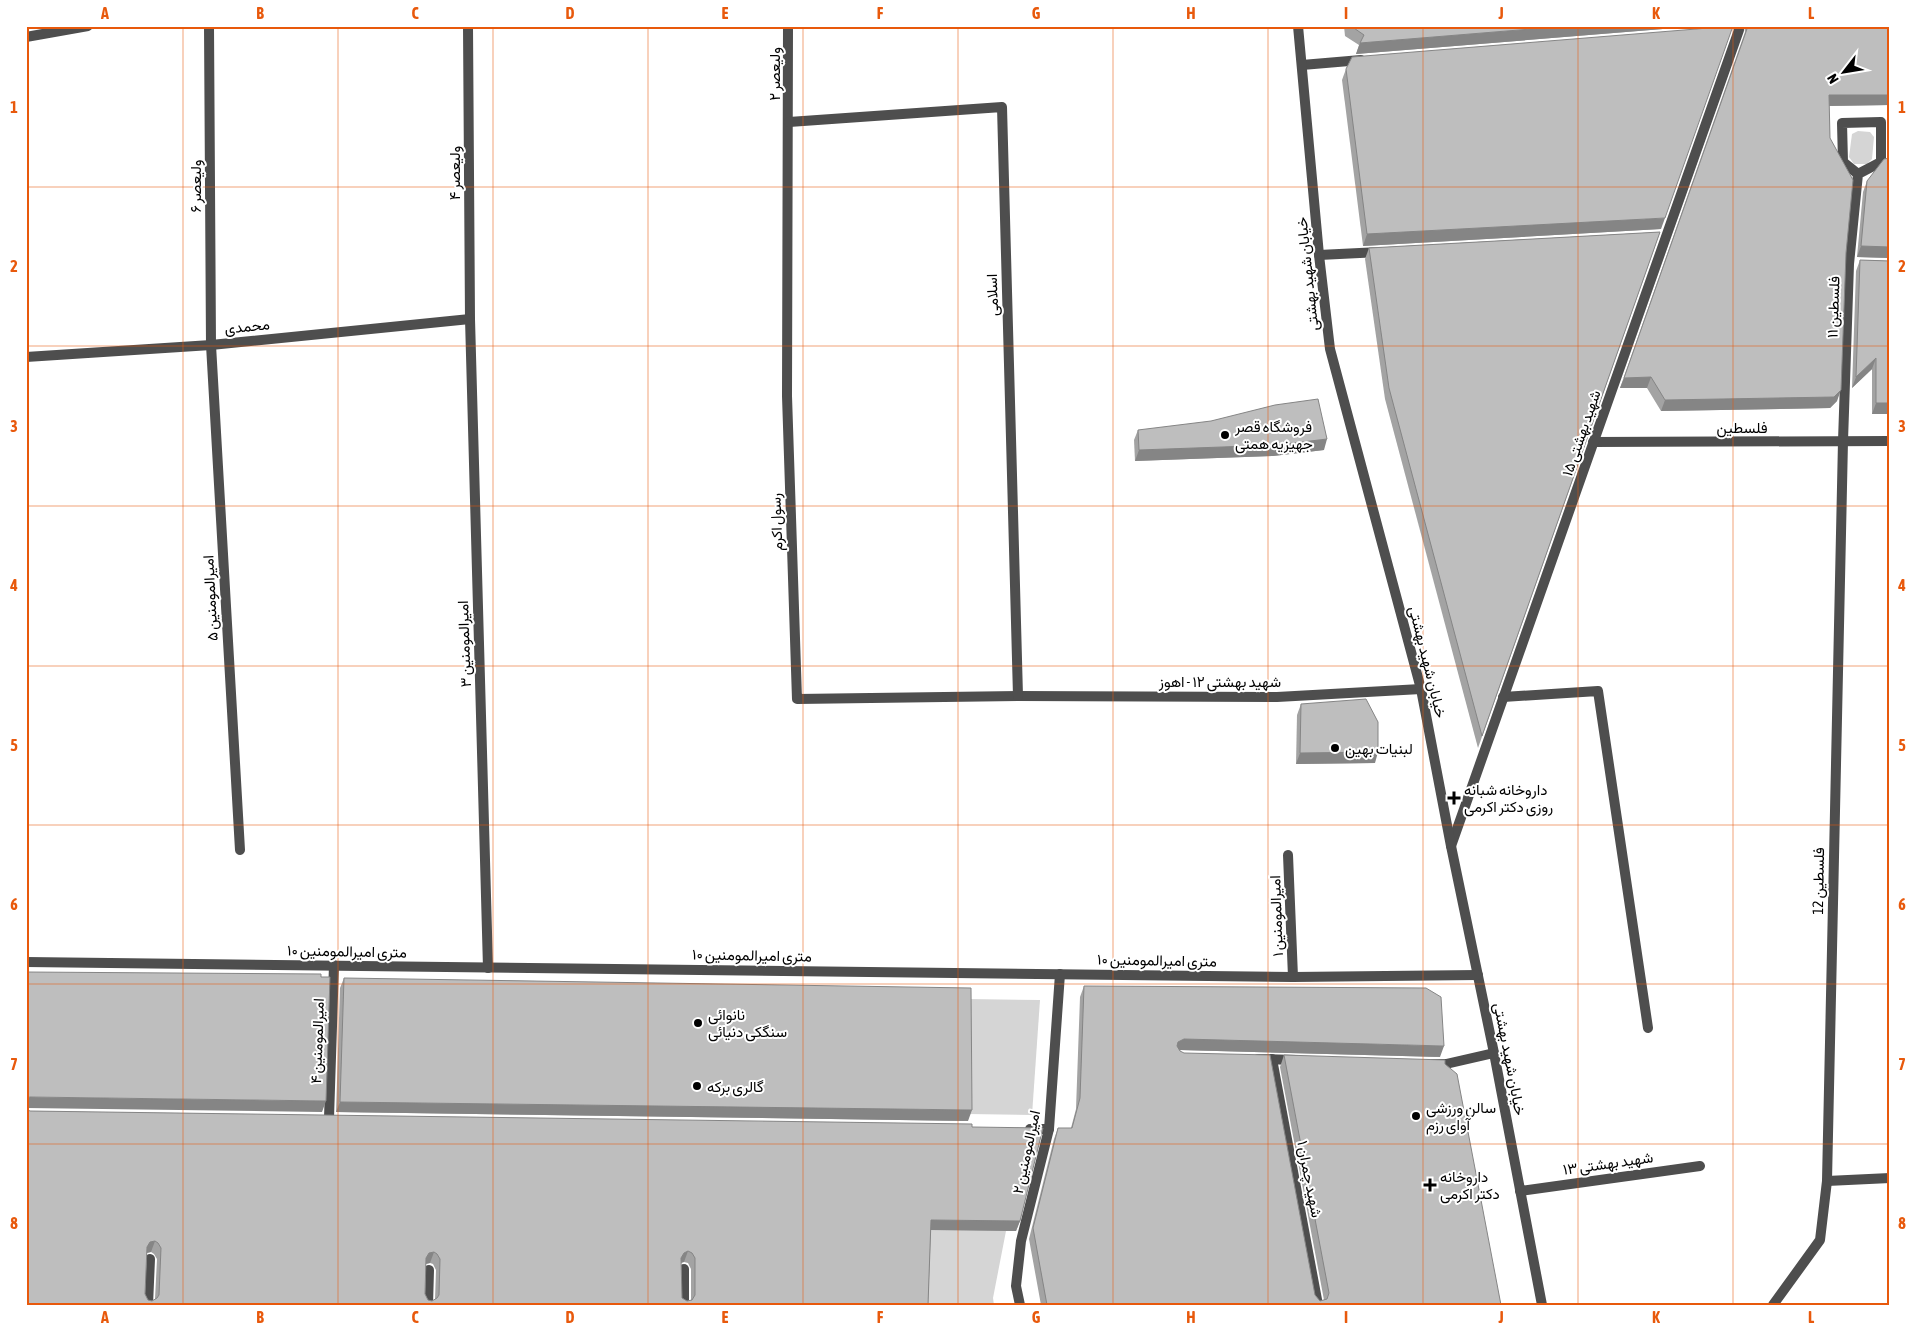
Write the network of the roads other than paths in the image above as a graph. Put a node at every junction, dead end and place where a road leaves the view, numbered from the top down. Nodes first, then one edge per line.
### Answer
1 (88, 26) edge
2 (209, 26) edge
3 (468, 26) edge
4 (788, 26) edge
5 (1298, 26) edge
6 (1735, 29) edge
7 (26, 37) edge
8 (1372, 60) edge
9 (1302, 65) junction
10 (789, 122) junction
11 (1858, 174) junction
12 (1388, 251) edge
13 (1319, 255) junction
14 (470, 319) junction
15 (211, 345) junction
16 (26, 357) edge
17 (1842, 441) junction
18 (1890, 441) edge
19 (1593, 442) junction
20 (1421, 689) junction
21 (1018, 696) junction
22 (1503, 697) junction
23 (1451, 846) junction
24 (240, 850) dead end
25 (1288, 855) dead end
26 (26, 962) edge
27 (334, 965) junction
28 (488, 968) junction
29 (1060, 974) junction
30 (1478, 974) junction
31 (1293, 976) junction
32 (1648, 1028) dead end
33 (1494, 1053) junction
34 (1244, 1059) edge
35 (1272, 1059) junction
36 (1310, 1060) edge
37 (1426, 1064) edge
38 (330, 1118) edge
39 (1019, 1129) edge
40 (1049, 1129) junction
41 (1700, 1166) dead end
42 (1890, 1178) edge
43 (1827, 1181) junction
44 (1520, 1191) junction
45 (150, 1259) edge
46 (684, 1269) edge
47 (428, 1270) edge
48 (148, 1305) edge
49 (428, 1305) edge
50 (684, 1305) edge
51 (1020, 1305) edge
52 (1318, 1305) edge
53 (1542, 1305) edge
54 (1773, 1305) edge

1 - 7 street
2 - 15 street, ولیعصر ۶
3 - 14 street, ولیعصر ۴
4 - 10 street, ولیعصر ۲
5 - 9 street, خیابان شهید بهشتی
6 - 19 street, شهید بهشتی ۱۵
8 - 9 street
9 - 13 street, خیابان شهید بهشتی
10 - 21 street, رسول اکرم
10 - 21 street, اسلامی
11 - 11 street
11 - 17 street, فلسطین ۱۱
12 - 13 street
13 - 20 street, خیابان شهید بهشتی
14 - 15 street, محمدی
14 - 28 street, امیرالمومنین ۳
15 - 16 street, محمدی
15 - 24 street, امیرالمومنین ۵
17 - 18 street, فلسطین
17 - 19 street, فلسطین
17 - 43 street, فلسطین 12
19 - 22 street, شهید بهشتی ۱۵
20 - 21 street, شهید بهشتی ۱۲ - اهوز
20 - 23 street, خیابان شهید بهشتی
22 - 23 street, شهید بهشتی ۱۵
22 - 32 street
23 - 30 street, خیابان شهید بهشتی
25 - 31 street, امیرالمومنین ۱
26 - 27 street, ۱۰ متری امیرالمومنین
27 - 28 street, ۱۰ متری امیرالمومنین
27 - 38 street, امیرالمومنین ۴
28 - 29 street, ۱۰ متری امیرالمومنین
29 - 31 street, ۱۰ متری امیرالمومنین
29 - 40 street, امیرالمومنین ۲
30 - 31 street, ۱۰ متری امیرالمومنین
30 - 33 street, خیابان شهید بهشتی
33 - 37 street
33 - 44 street, خیابان شهید بهشتی
34 - 35 street
35 - 36 street
35 - 52 street, شهید چمران ۱
39 - 40 street
40 - 51 street, امیرالمومنین ۲
41 - 44 street, شهید بهشتی ۱۳
42 - 43 street
43 - 54 street, فلسطین 12
44 - 53 street, خیابان شهید بهشتی
45 - 48 street
46 - 50 street
47 - 49 street

